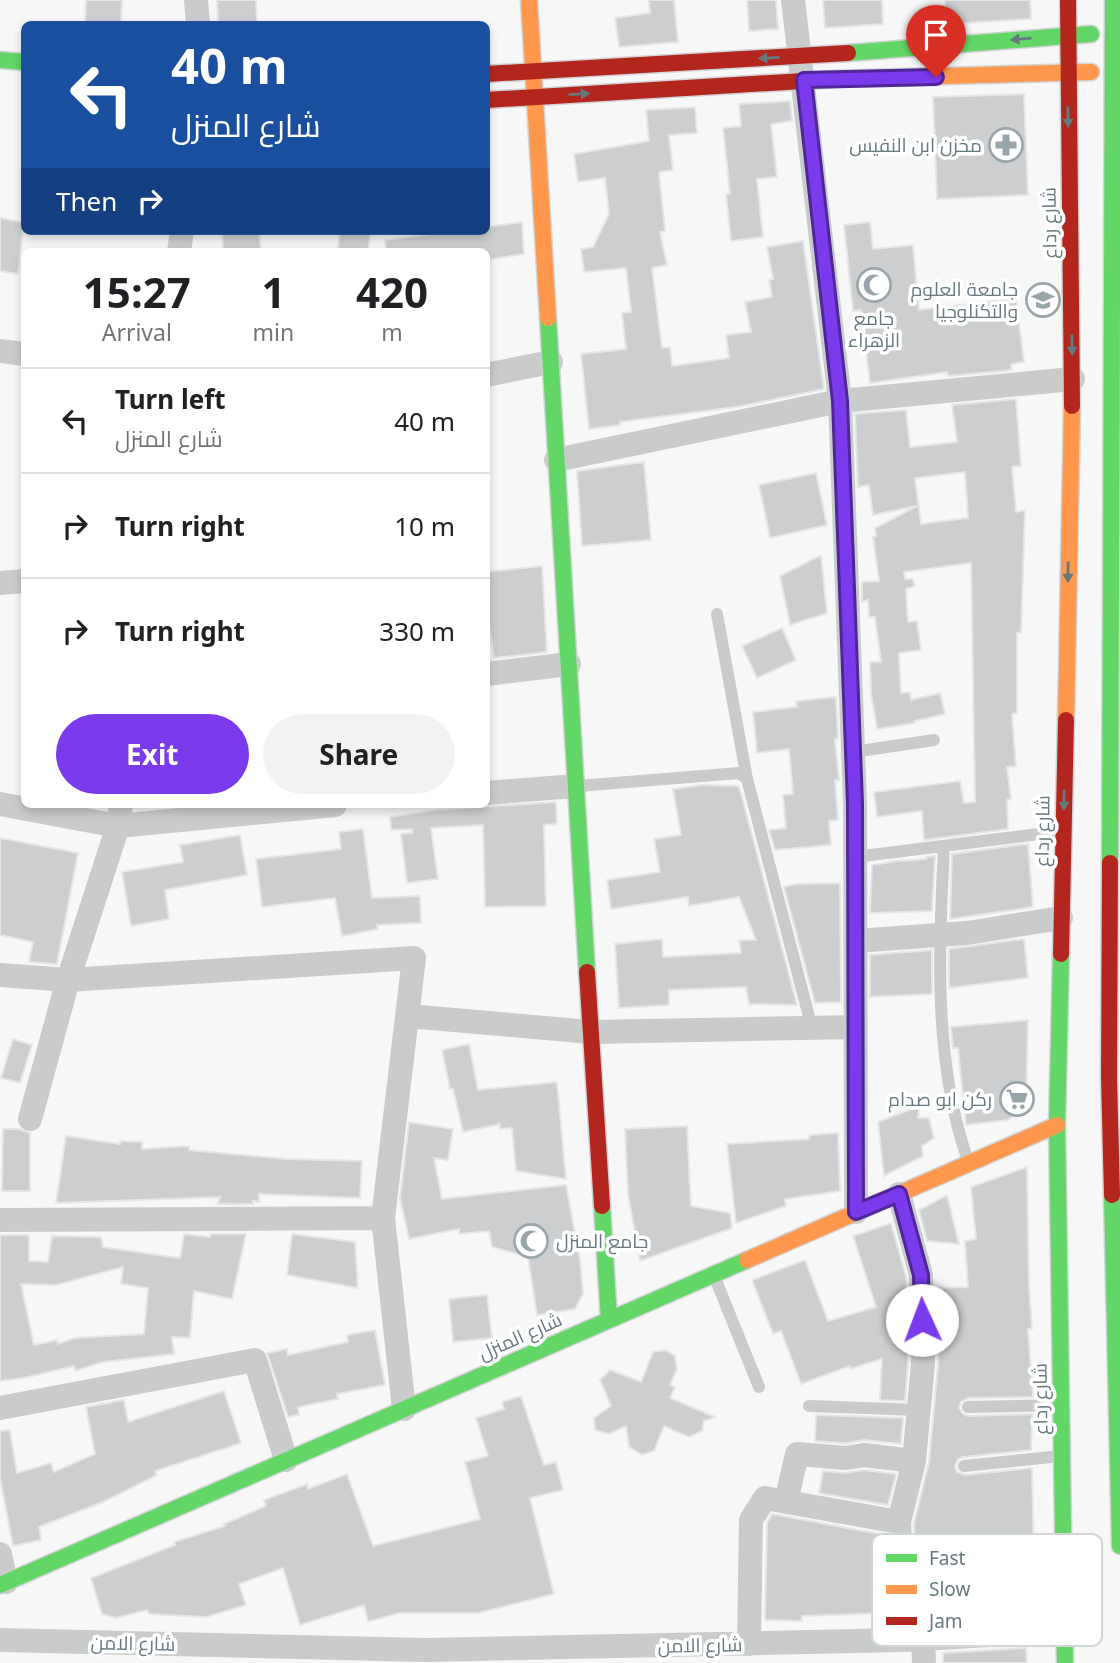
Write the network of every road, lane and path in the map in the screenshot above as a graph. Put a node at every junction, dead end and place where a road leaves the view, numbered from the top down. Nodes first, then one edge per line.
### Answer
1 (196, 0) edge
2 (528, 0) edge
3 (793, 0) edge
4 (1068, 0) edge
5 (1113, 0) edge
6 (198, 21) edge
7 (1117, 33) edge
8 (1068, 35) junction
9 (0, 60) edge
10 (21, 62) edge
11 (1116, 66) edge
12 (801, 69) junction
13 (533, 70) junction
14 (490, 74) edge
15 (1068, 74) junction
16 (534, 96) junction
17 (490, 100) edge
18 (1116, 156) edge
19 (0, 351) edge
20 (21, 354) edge
21 (551, 362) junction
22 (1116, 367) edge
23 (490, 374) edge
24 (1073, 379) junction
25 (840, 401) junction
26 (1116, 441) edge
27 (556, 460) junction
28 (21, 581) edge
29 (0, 583) edge
30 (717, 614) dead end
31 (1116, 622) edge
32 (569, 664) junction
33 (490, 674) edge
34 (934, 740) dead end
35 (853, 752) junction
36 (747, 779) junction
37 (575, 786) junction
38 (490, 793) edge
39 (0, 804) edge
40 (21, 806) edge
41 (44, 808) edge
42 (277, 808) edge
43 (120, 815) edge
44 (1063, 831) junction
45 (944, 846) junction
46 (855, 857) junction
47 (1061, 918) junction
48 (940, 935) junction
49 (855, 941) junction
50 (0, 975) edge
51 (68, 980) junction
52 (408, 1016) junction
53 (855, 1027) junction
54 (812, 1028) junction
55 (591, 1032) junction
56 (1114, 1075) edge
57 (30, 1119) dead end
58 (1057, 1125) junction
59 (969, 1163) junction
60 (899, 1194) junction
61 (856, 1212) junction
62 (383, 1218) junction
63 (0, 1220) edge
64 (714, 1274) junction
65 (1117, 1289) edge
66 (609, 1320) junction
67 (759, 1387) dead end
68 (1061, 1405) junction
69 (809, 1406) dead end
70 (968, 1407) dead end
71 (0, 1408) edge
72 (404, 1409) junction
73 (919, 1410) junction
74 (1119, 1413) edge
75 (1061, 1456) junction
76 (286, 1460) junction
77 (915, 1461) junction
78 (964, 1466) dead end
79 (786, 1502) junction
80 (899, 1522) junction
81 (901, 1534) edge
82 (1062, 1534) edge
83 (1120, 1546) edge
84 (0, 1554) edge
85 (3, 1584) edge
86 (0, 1640) edge
87 (749, 1644) junction
88 (917, 1647) edge

1 - 6 street
2 - 13 street
3 - 12 street
4 - 8 street, شارع رداع
5 - 7 street
7 - 8 street
7 - 11 street
8 -> 12 street
8 - 15 street, شارع رداع
9 - 10 street
11 - 15 street
11 - 18 street
12 -> 13 street
12 - 15 street
16 -> 12 street
12 - 25 street
13 - 14 street
13 - 16 street
15 -> 24 street, شارع رداع
16 - 17 street
16 - 21 street
18 - 22 street
19 - 20 street
21 - 23 street
21 - 27 street
22 - 26 street
24 - 25 street
24 -> 44 street, شارع رداع
25 - 27 street
25 - 35 street
26 - 31 street
27 - 32 street
28 - 29 street
30 - 36 lane
31 - 56 street
32 - 33 street
32 - 37 street
34 - 35 lane
35 - 46 street
36 - 37 lane
36 - 54 lane
37 - 38 street
37 - 55 street
39 - 40 street
41 - 43 street
42 - 43 street
43 - 51 street
44 - 45 lane
44 - 47 street, شارع رداع
45 - 46 lane
45 - 48 lane
46 - 49 street
47 - 48 street
47 - 58 street, شارع رداع
48 - 49 street
48 - 59 lane
49 - 53 street
50 - 51 street
51 - 52 street
51 - 57 street
52 - 55 street
52 - 62 street
53 - 54 street
53 - 61 street
54 - 55 street
55 - 66 street
56 - 65 street
58 - 59 street, شارع المنزل
58 - 68 street, شارع رداع
59 - 60 street, شارع المنزل
60 - 61 street, شارع المنزل
60 - 73 street
61 - 64 street, شارع المنزل
62 - 63 street
62 - 72 street
64 - 66 street, شارع المنزل
64 - 67 lane
65 - 74 street
66 - 72 street, شارع المنزل
68 - 70 lane
68 - 75 street, شارع رداع
69 - 73 lane
71 - 76 street
72 - 76 street, شارع المنزل
73 - 77 street
74 - 83 street
75 - 78 lane
75 - 82 street, شارع رداع
76 - 85 street, شارع المنزل
77 - 79 street
77 - 80 street
79 - 80 street
79 - 87 street
80 - 81 street
84 - 85 street
86 - 87 street, شارع الامن
87 - 88 street, شارع الامن

